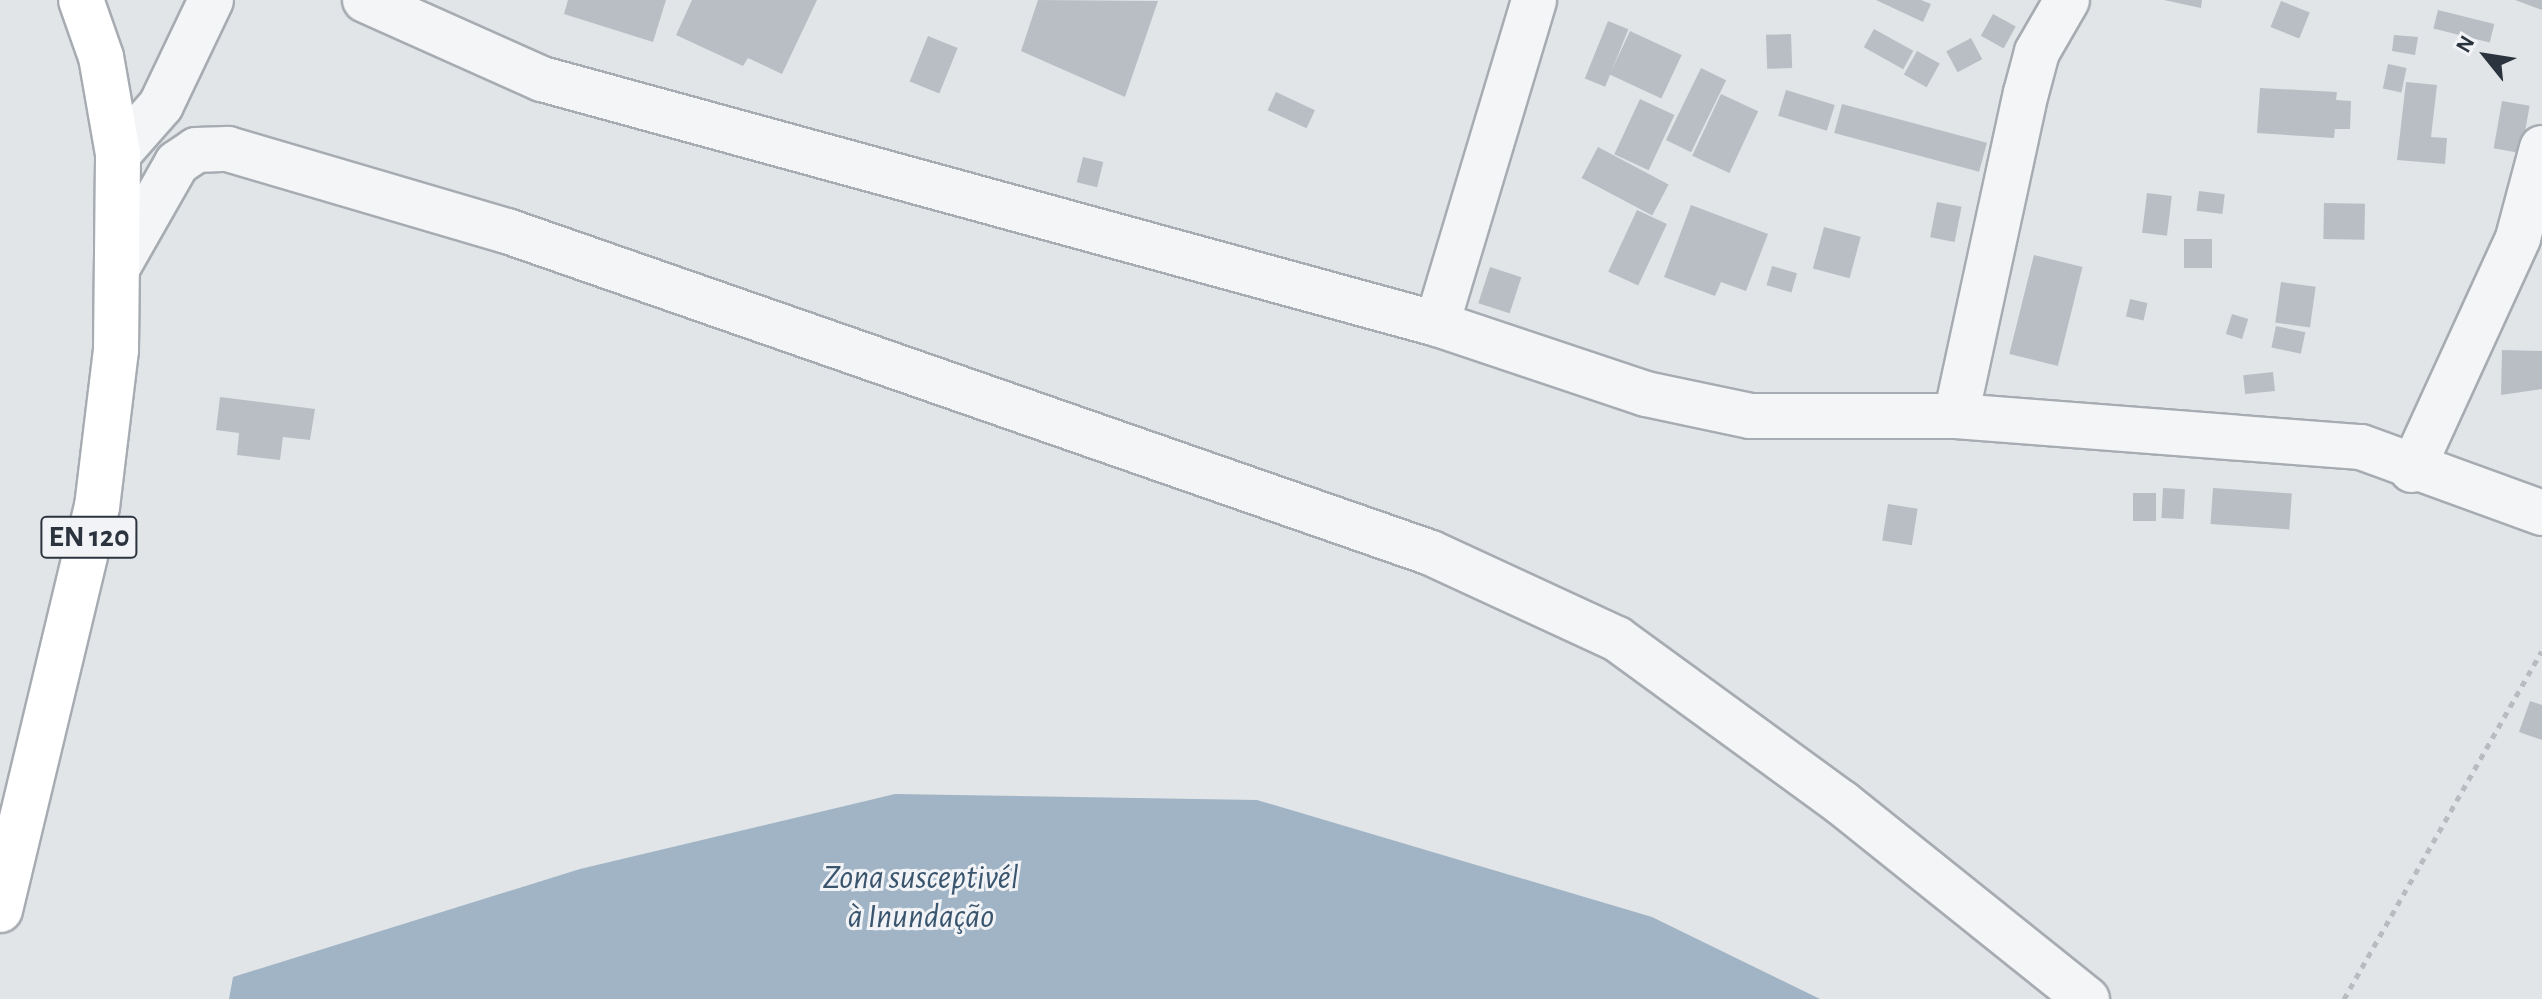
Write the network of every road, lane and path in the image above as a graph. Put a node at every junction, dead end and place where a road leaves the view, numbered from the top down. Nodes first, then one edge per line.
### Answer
1 (81, 0) edge
2 (211, 0) edge
3 (1534, 0) edge
4 (2067, 0) edge
5 (368, 1) edge
6 (2542, 148) edge
7 (118, 154) junction
8 (119, 265) junction
9 (1437, 324) junction
10 (1956, 416) junction
11 (2412, 470) junction
12 (2542, 513) edge
13 (2542, 651) edge
14 (0, 910) edge
15 (2087, 999) edge
16 (2344, 999) edge

1 - 7 main road, EN 120
2 - 7 street
3 - 9 street
4 - 10 street
5 - 9 street
6 - 11 street
7 - 8 main road, EN 120
8 - 14 main road, EN 120
8 - 15 street
9 - 10 street
10 - 11 street
11 - 12 street
13 - 16 path

